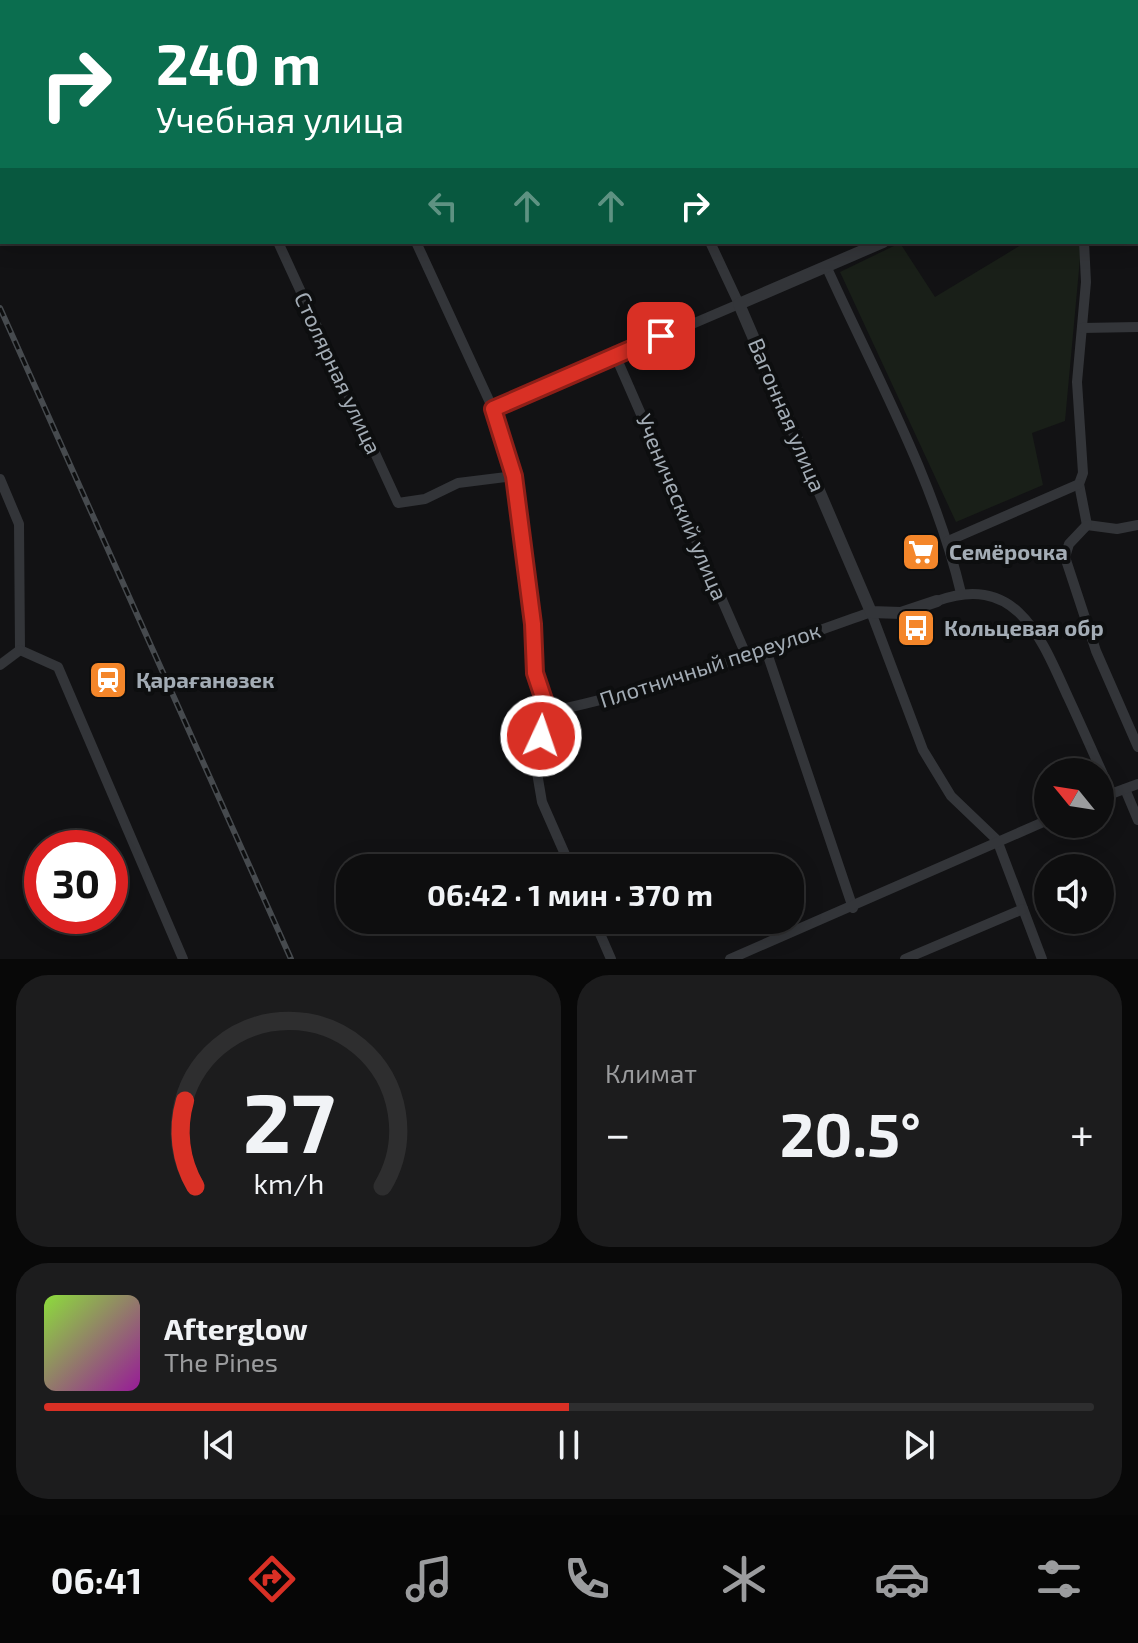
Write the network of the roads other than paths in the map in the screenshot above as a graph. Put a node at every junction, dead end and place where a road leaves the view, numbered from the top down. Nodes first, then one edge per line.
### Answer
1 (279, 244) edge
2 (417, 244) edge
3 (711, 244) edge
4 (879, 244) edge
5 (1084, 244) edge
6 (827, 268) junction
7 (739, 304) junction
8 (1138, 327) edge
9 (1082, 328) junction
10 (616, 357) junction
11 (493, 409) junction
12 (514, 476) junction
13 (0, 479) edge
14 (1079, 484) junction
15 (1087, 525) junction
16 (1138, 525) edge
17 (948, 541) junction
18 (961, 593) junction
19 (937, 601) joint
20 (871, 612) junction
21 (20, 650) junction
22 (766, 650) junction
23 (747, 657) junction
24 (0, 665) edge
25 (548, 712) junction
26 (1138, 747) edge
27 (1096, 758) edge
28 (1138, 784) edge
29 (1125, 789) junction
30 (1114, 793) edge
31 (1138, 820) edge
32 (1034, 825) edge
33 (997, 840) junction
34 (565, 854) edge
35 (853, 908) junction
36 (1023, 909) junction
37 (600, 934) edge
38 (183, 959) edge
39 (611, 959) edge
40 (730, 959) edge
41 (905, 959) edge
42 (1042, 959) edge

1 - 12 street, Столярная улица
2 - 11 street
3 - 7 street
4 - 6 street
5 - 9 street
6 - 7 street
6 - 17 street
7 - 10 street
7 - 20 street, Вагонная улица
8 - 9 street
9 - 14 street
10 - 11 street
10 - 23 street, Ученический улица
11 - 12 street
12 - 25 street
13 - 21 street
14 - 15 street
14 - 17 street
15 - 16 street
15 - 26 street
17 - 18 street
18 - 19 street
18 - 27 street
19 - 20 street
20 - 22 street, Плотничный переулок
20 - 33 street
21 - 24 street
21 - 38 street
22 - 23 street, Плотничный переулок
22 - 35 street
23 - 25 street, Плотничный переулок
25 - 34 street
28 - 29 street
29 - 30 street
29 - 31 street
32 - 33 street
33 - 35 street
33 - 36 street
35 - 40 street
36 - 41 street
36 - 42 street
37 - 39 street

